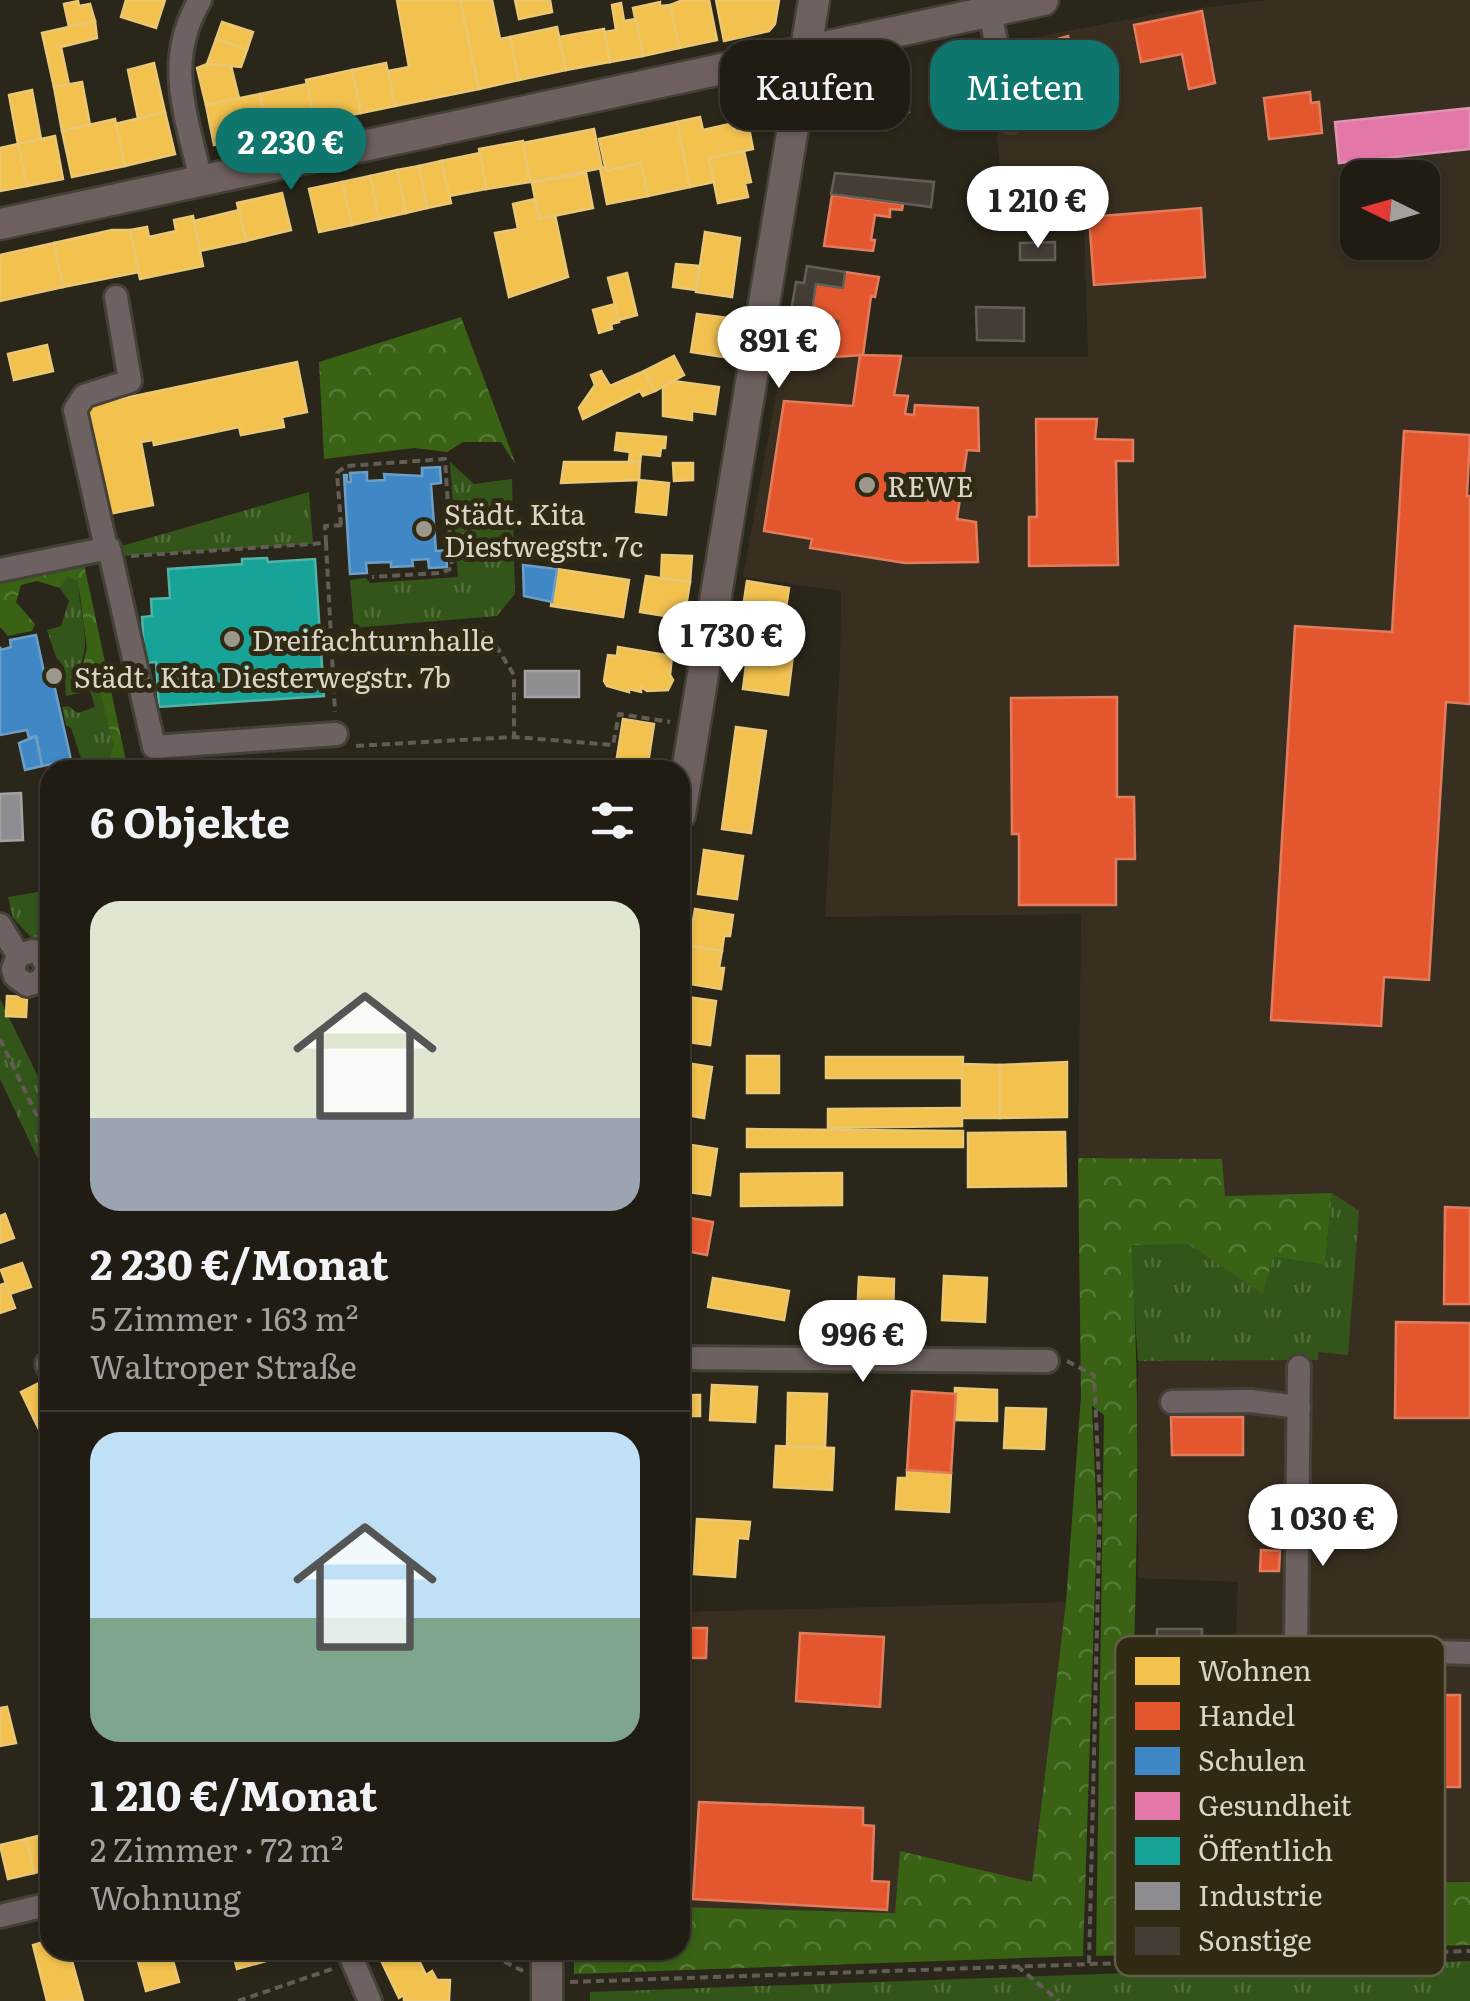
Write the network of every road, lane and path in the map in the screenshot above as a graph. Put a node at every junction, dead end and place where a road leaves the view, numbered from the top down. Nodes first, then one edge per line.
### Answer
1 (200, 0) edge
2 (814, 0) edge
3 (1044, 0) edge
4 (990, 12) junction
5 (809, 40) edge
6 (859, 40) edge
7 (995, 40) edge
8 (720, 70) edge
9 (794, 130) edge
10 (201, 181) junction
11 (0, 224) edge
12 (116, 297) dead end
13 (326, 543) junction
14 (109, 553) junction
15 (0, 570) edge
16 (372, 576) dead end
17 (334, 642) junction
18 (694, 725) junction
19 (336, 734) junction
20 (514, 737) junction
21 (688, 760) edge
22 (0, 925) edge
23 (18, 954) dead end
24 (0, 1039) edge
25 (40, 1122) edge
26 (690, 1358) edge
27 (1047, 1361) joint
28 (1299, 1366) dead end
29 (1172, 1402) dead end
30 (1298, 1407) junction
31 (1296, 1636) edge
32 (1445, 1651) edge
33 (1470, 1652) edge
34 (40, 1906) edge
35 (0, 1916) edge
36 (1470, 1951) edge
37 (1445, 1952) edge
38 (341, 1960) edge
39 (353, 1960) edge
40 (497, 1960) edge
41 (547, 1960) edge
42 (1115, 1963) edge
43 (1089, 1964) junction
44 (1017, 1966) junction
45 (547, 1992) edge
46 (238, 2001) edge
47 (370, 2001) edge
48 (1059, 2001) edge

1 - 10 street
2 - 5 main road
3 - 4 main road
4 - 6 main road
4 - 7 street
8 - 10 main road
9 - 18 main road
10 - 11 main road
12 - 14 street
13 - 14 path
13 - 16 path
13 - 17 path
14 - 15 street
14 - 19 street
17 - 19 path
17 - 20 path
18 - 20 path
18 - 21 main road
19 - 20 path
22 - 23 street
24 - 25 path
26 - 27 street
27 - 43 path
28 - 30 street
29 - 30 street
30 - 31 street
32 - 33 street
34 - 35 street
36 - 37 path
38 - 46 path
39 - 47 street
40 - 45 path
41 - 45 main road
42 - 43 path
43 - 44 path
44 - 45 path
44 - 48 path

